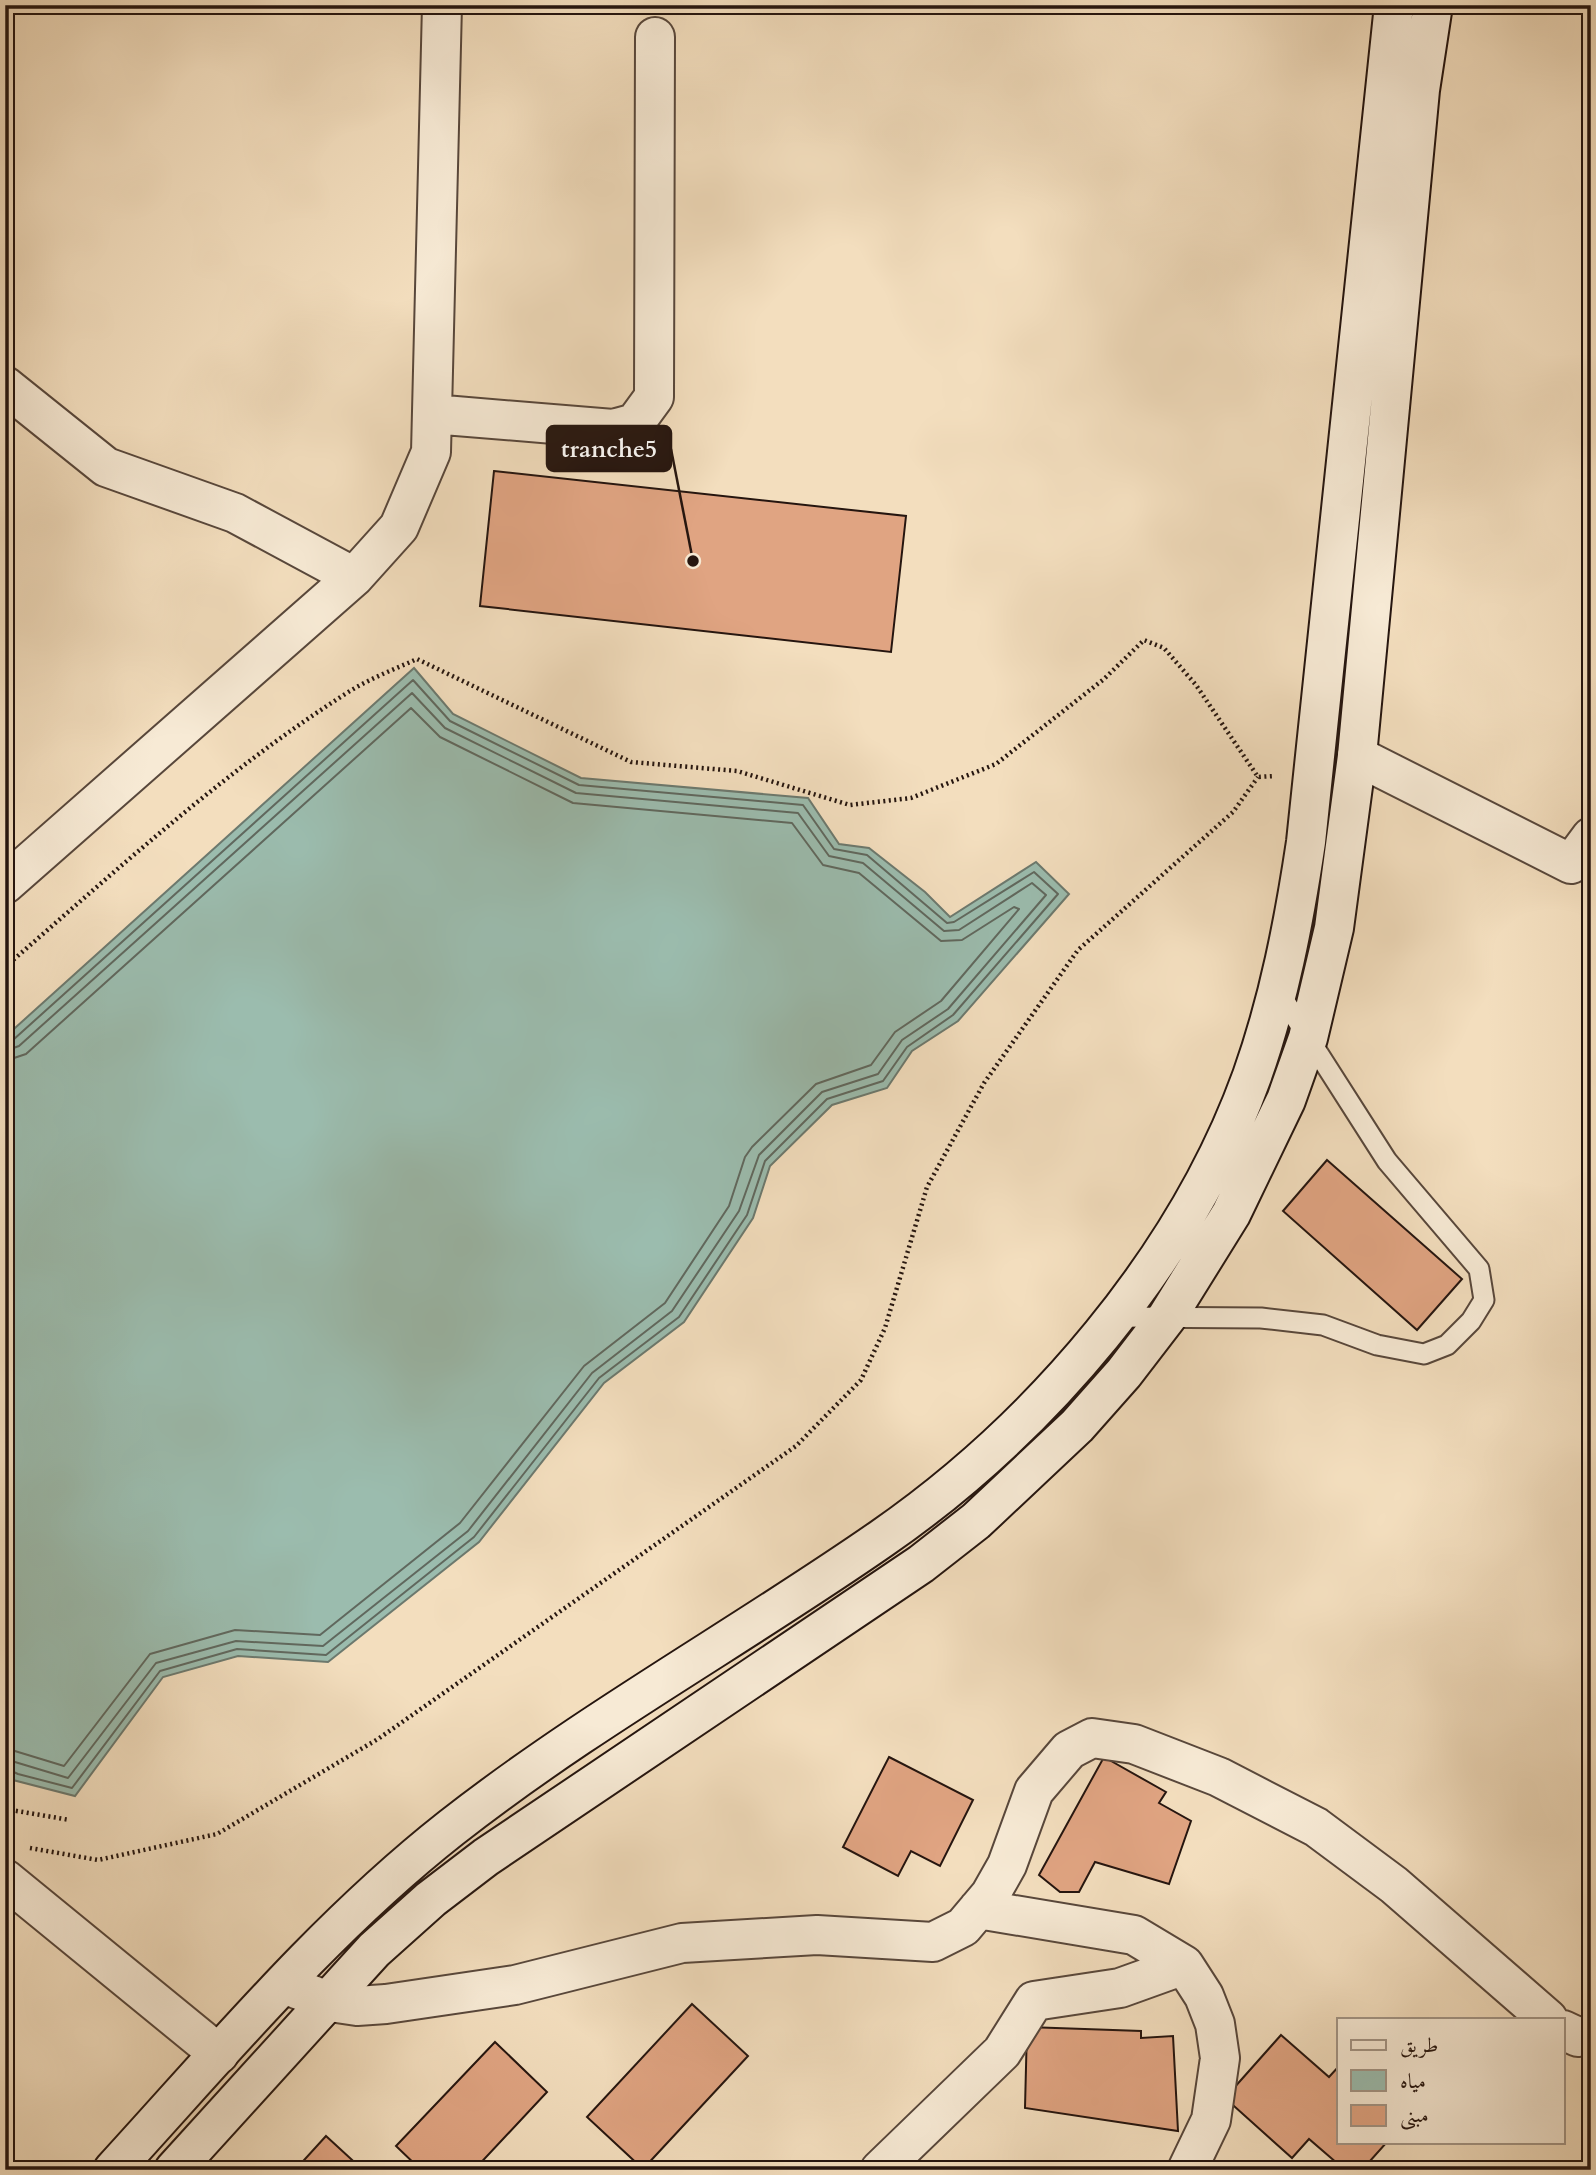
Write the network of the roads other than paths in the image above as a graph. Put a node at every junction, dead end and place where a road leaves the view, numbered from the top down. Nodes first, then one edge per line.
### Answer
1 (442, 5) edge
2 (1395, 5) edge
3 (1433, 5) edge
4 (655, 37) dead end
5 (5, 386) edge
6 (432, 414) junction
7 (354, 577) junction
8 (1357, 756) junction
9 (1584, 858) edge
10 (5, 884) edge
11 (1279, 992) junction
12 (1308, 1038) junction
13 (1116, 1317) junction
14 (1167, 1317) junction
15 (12, 1862) edge
16 (978, 1909) junction
17 (1184, 1965) junction
18 (284, 1984) junction
19 (330, 2002) junction
20 (1547, 2018) edge
21 (1564, 2030) edge
22 (1591, 2035) edge
23 (207, 2067) junction
24 (230, 2109) junction
25 (113, 2170) edge
26 (174, 2170) edge
27 (880, 2170) edge
28 (1187, 2170) edge

1 - 6 main road
2 - 11 main road
3 - 8 main road
4 - 6 main road
5 - 7 main road
6 - 7 main road
7 - 10 main road
8 - 9 main road
8 - 12 main road
11 - 12 lane
11 - 13 main road
12 - 14 main road
12 - 14 lane
13 - 14 lane
13 - 18 main road
14 - 19 main road
15 - 23 main road
16 - 17 main road
16 - 19 main road
16 - 20 main road
17 - 27 main road
17 - 28 main road
18 - 19 main road
18 - 23 main road
19 - 24 main road
21 - 22 main road
23 - 24 main road
23 - 25 main road
24 - 26 main road

